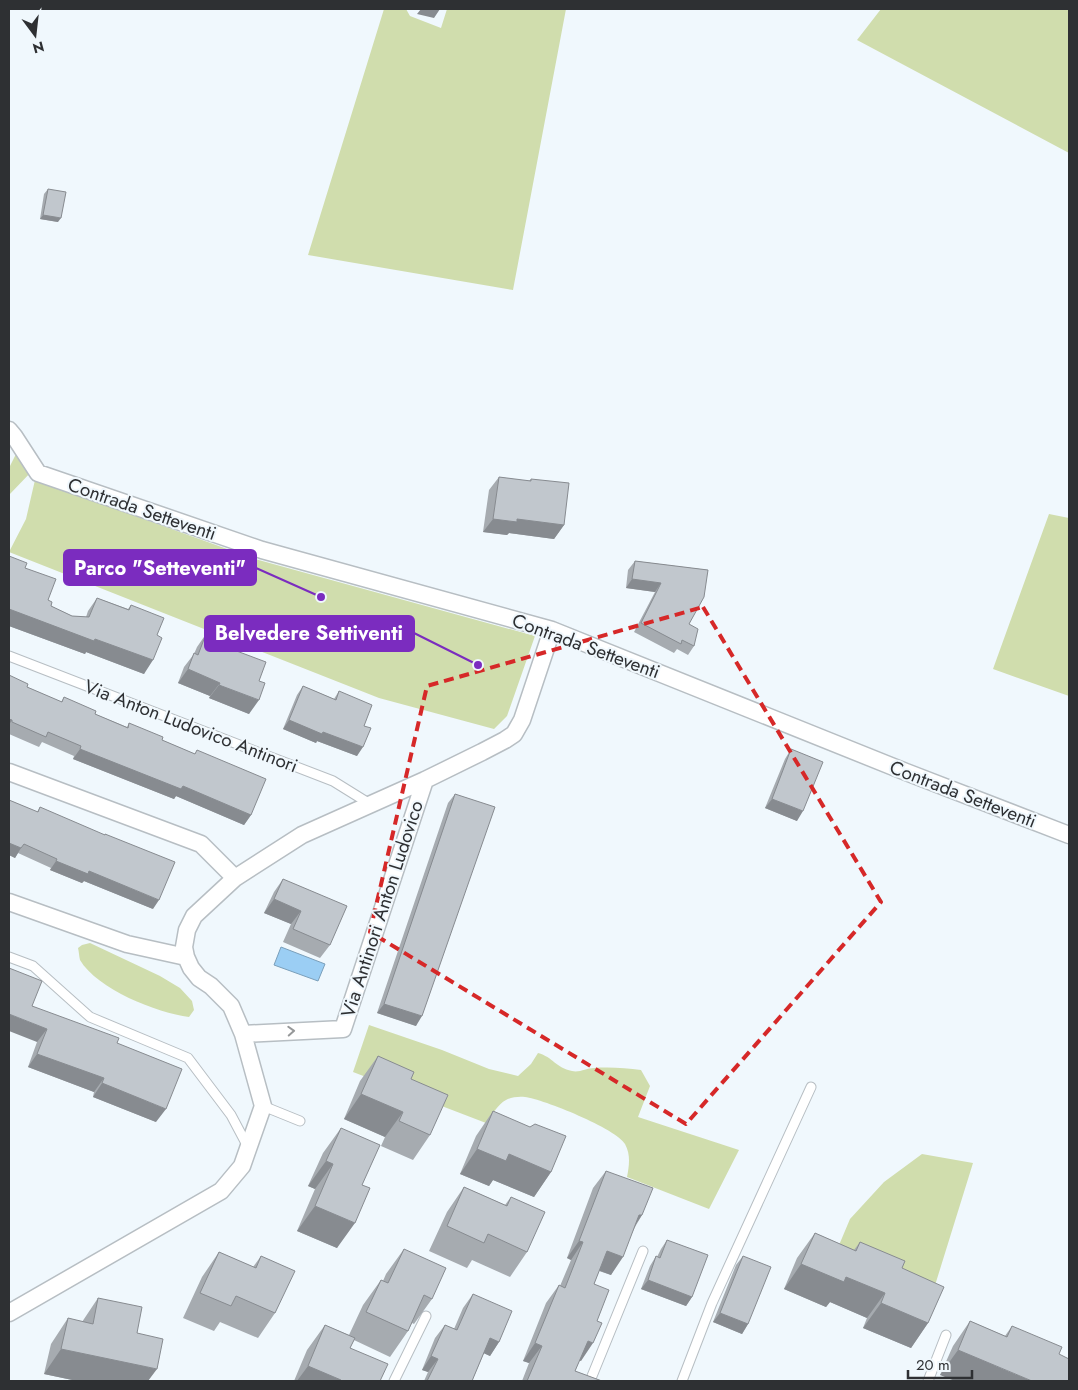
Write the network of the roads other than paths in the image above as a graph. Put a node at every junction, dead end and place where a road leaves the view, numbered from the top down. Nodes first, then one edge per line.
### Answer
1 (9, 430) edge
2 (552, 630) junction
3 (9, 656) edge
4 (9, 772) edge
5 (425, 780) junction
6 (370, 804) junction
7 (1069, 835) edge
8 (236, 878) junction
9 (9, 902) edge
10 (9, 957) edge
11 (186, 957) junction
12 (242, 1034) junction
13 (811, 1088) dead end
14 (263, 1106) junction
15 (300, 1121) dead end
16 (248, 1147) junction
17 (643, 1251) dead end
18 (9, 1312) edge
19 (426, 1316) edge
20 (946, 1336) dead end
21 (394, 1381) edge
22 (590, 1381) edge
23 (682, 1381) edge
24 (928, 1381) edge

1 - 2 street, Contrada Setteventi
2 - 5 street
2 - 7 street, Contrada Setteventi
3 - 6 lane, Via Anton Ludovico Antinori
4 - 8 street
5 - 6 street
12 -> 5 street, Via Antinori Anton Ludovico
6 - 8 street
8 - 11 street
9 - 11 street
10 - 16 lane
11 - 12 street
12 - 14 street
13 - 23 lane
14 - 15 lane
14 - 16 street
16 - 18 street
17 - 22 lane
19 - 21 lane
20 - 24 lane

